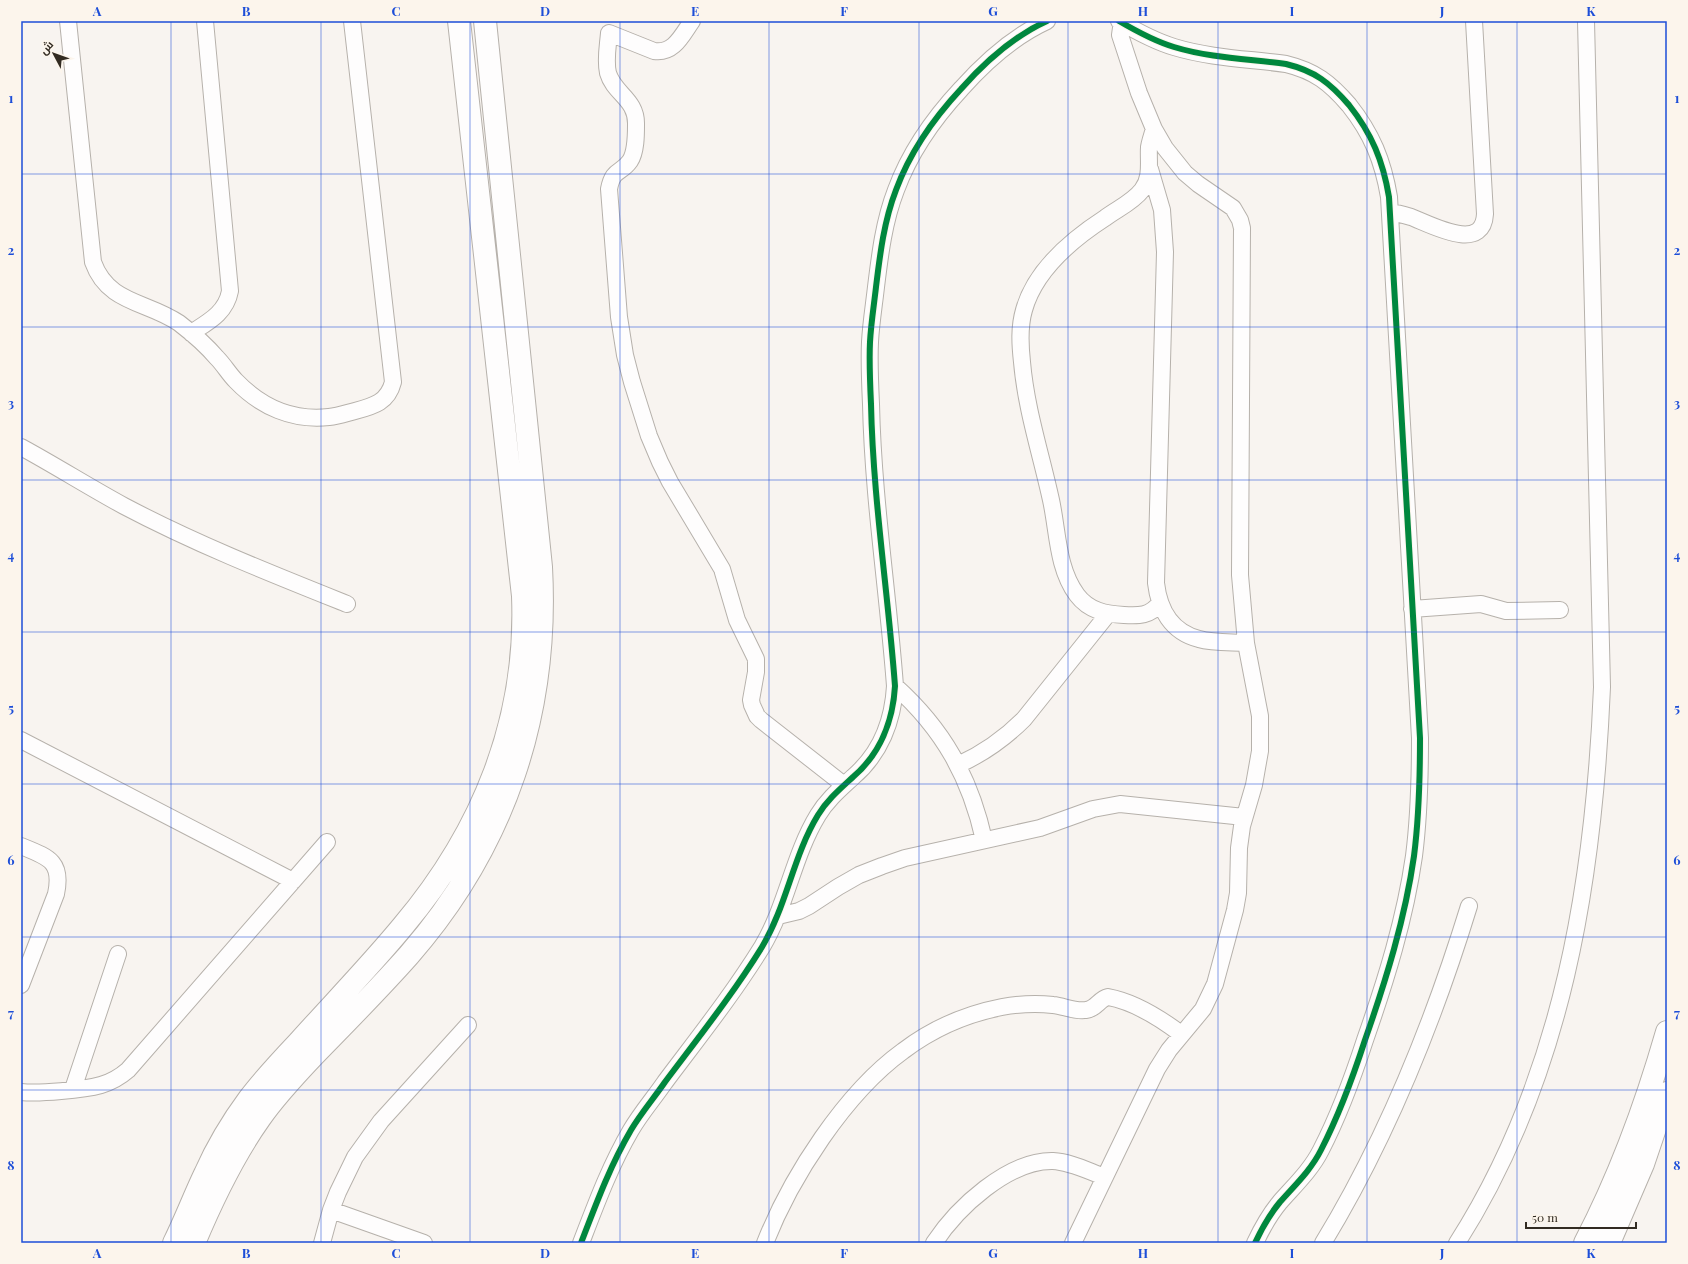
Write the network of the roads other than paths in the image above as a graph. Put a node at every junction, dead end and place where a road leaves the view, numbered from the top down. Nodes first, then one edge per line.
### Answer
1 (68, 21) edge
2 (204, 21) edge
3 (352, 21) edge
4 (459, 21) edge
5 (485, 21) edge
6 (692, 21) edge
7 (1047, 21) edge
8 (1474, 21) edge
9 (1586, 21) edge
10 (1121, 22) edge
11 (1154, 129) junction
12 (1150, 169) junction
13 (1390, 212) junction
14 (191, 333) junction
15 (21, 447) edge
16 (1160, 603) junction
17 (347, 604) dead end
18 (1412, 609) junction
19 (1560, 610) dead end
20 (1108, 614) junction
21 (1246, 643) junction
22 (894, 686) junction
23 (21, 740) edge
24 (958, 765) junction
25 (844, 785) junction
26 (1244, 817) junction
27 (984, 840) junction
28 (327, 842) dead end
29 (21, 846) edge
30 (293, 881) junction
31 (1468, 906) dead end
32 (778, 916) junction
33 (118, 954) dead end
34 (21, 985) edge
35 (468, 1025) dead end
36 (1667, 1032) edge
37 (1181, 1034) junction
38 (73, 1089) junction
39 (21, 1092) edge
40 (1667, 1093) edge
41 (1105, 1177) junction
42 (331, 1210) junction
43 (174, 1243) edge
44 (194, 1243) edge
45 (322, 1243) edge
46 (424, 1243) edge
47 (581, 1243) edge
48 (765, 1243) edge
49 (934, 1243) edge
50 (1073, 1243) edge
51 (1256, 1243) edge
52 (1323, 1243) edge
53 (1457, 1243) edge
54 (1585, 1243) edge
55 (1609, 1243) edge

1 - 14 street
2 - 14 street
3 - 14 street
4 - 43 street
5 - 44 street
6 - 25 street
7 - 22 street
8 - 13 street
9 - 53 street
10 - 11 street
10 - 13 street
11 - 12 street
11 - 21 street
12 - 16 street
12 - 20 street
13 - 18 street
15 - 17 street
16 - 20 street
16 - 21 street
18 - 19 street
18 - 51 street
20 - 24 street
21 - 26 street
22 - 24 street
22 - 25 street
23 - 30 street
24 - 27 street
25 - 32 street
26 - 27 street
26 - 37 street
27 - 32 street
28 - 30 street
29 - 34 street
30 - 38 street
31 - 52 street
32 - 47 street
33 - 38 street
35 - 42 street
36 - 54 street
37 - 41 street
37 - 48 street
38 - 39 street
40 - 55 street
41 - 49 street
41 - 50 street
42 - 45 street
42 - 46 street

